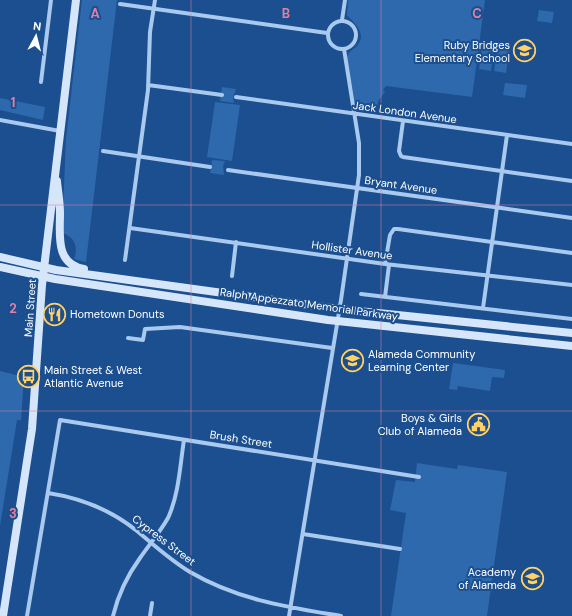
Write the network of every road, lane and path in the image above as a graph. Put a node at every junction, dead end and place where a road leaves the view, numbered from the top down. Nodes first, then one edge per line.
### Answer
1 (51, 0) edge
2 (76, 0) edge
3 (155, 0) edge
4 (345, 0) edge
5 (120, 4) dead end
6 (154, 8) junction
7 (342, 20) junction
8 (327, 33) junction
9 (344, 49) junction
10 (41, 82) dead end
11 (148, 85) junction
12 (222, 95) dead end
13 (236, 97) dead end
14 (354, 114) junction
15 (0, 120) edge
16 (403, 121) junction
17 (61, 131) junction
18 (508, 135) junction
19 (572, 144) edge
20 (103, 151) dead end
21 (140, 156) junction
22 (210, 167) dead end
23 (56, 170) junction
24 (228, 170) dead end
25 (502, 171) junction
26 (572, 181) edge
27 (357, 187) junction
28 (497, 207) junction
29 (572, 218) edge
30 (130, 228) junction
31 (236, 242) junction
32 (493, 242) junction
33 (572, 253) edge
34 (0, 257) edge
35 (347, 259) junction
36 (125, 260) dead end
37 (387, 264) junction
38 (44, 266) junction
39 (0, 267) edge
40 (488, 275) junction
41 (43, 276) junction
42 (232, 276) dead end
43 (172, 285) junction
44 (572, 285) edge
45 (361, 294) dead end
46 (385, 297) junction
47 (339, 308) junction
48 (483, 308) junction
49 (572, 319) edge
50 (337, 321) junction
51 (572, 334) edge
52 (128, 338) dead end
53 (572, 346) edge
54 (332, 348) junction
55 (184, 440) junction
56 (314, 460) junction
57 (419, 477) dead end
58 (48, 493) junction
59 (303, 534) junction
60 (151, 543) junction
61 (400, 549) dead end
62 (152, 603) dead end
63 (291, 608) junction
64 (3, 616) edge
65 (27, 616) edge
66 (113, 616) edge
67 (150, 616) edge
68 (289, 616) edge
69 (341, 616) edge

1 - 10 street
2 - 17 street, Main Street
3 - 6 street
4 - 7 street
5 - 6 street
6 - 8 street
6 - 11 street
7 - 8 street
7 - 9 street
8 - 9 street
9 - 14 street
11 - 12 street
11 - 21 street
13 - 14 street, Jack London Avenue
14 - 16 street, Jack London Avenue
14 - 27 street
15 - 17 street
16 - 18 street, Jack London Avenue
16 - 25 street
17 - 23 street, Main Street
18 - 19 street, Jack London Avenue
18 - 25 street
20 - 21 street
21 - 22 street
21 - 30 street
23 - 38 street, Main Street
23 - 43 street
24 - 27 street, Bryant Avenue
25 - 26 street
25 - 28 street
27 - 28 street, Bryant Avenue
27 - 35 street
28 - 29 street, Bryant Avenue
28 - 32 street
30 - 31 street, Hollister Avenue
30 - 36 street
31 - 35 street, Hollister Avenue
31 - 42 street
32 - 33 street
32 - 37 street
32 - 40 street
34 - 38 street, Ralph Appezzato Memorial Parkway
35 - 37 street, Hollister Avenue
35 - 47 street
37 - 40 street, Hollister Avenue
37 - 46 street
38 - 41 street, Main Street
38 - 43 street, Ralph Appezzato Memorial Parkway
39 - 41 street, Ralph Appezzato Memorial Parkway
40 - 44 street, Hollister Avenue
40 - 48 street
41 - 50 street, Ralph Appezzato Memorial Parkway
41 - 64 street, Main Street
43 - 47 street, Ralph Appezzato Memorial Parkway
45 - 46 street
46 - 48 street
47 - 50 street
47 - 51 street, Ralph Appezzato Memorial Parkway
48 - 49 street
50 - 53 street, Ralph Appezzato Memorial Parkway
50 - 54 street
52 - 54 street
54 - 56 street
55 - 56 street, Brush Street
55 - 58 street, Brush Street
55 - 60 street
56 - 57 street, Brush Street
56 - 59 street
58 - 60 street, Cypress Street
58 - 65 street
59 - 61 street
59 - 63 street
60 - 63 street, Cypress Street
60 - 66 street
62 - 67 street
63 - 68 street
63 - 69 street, Cypress Street

